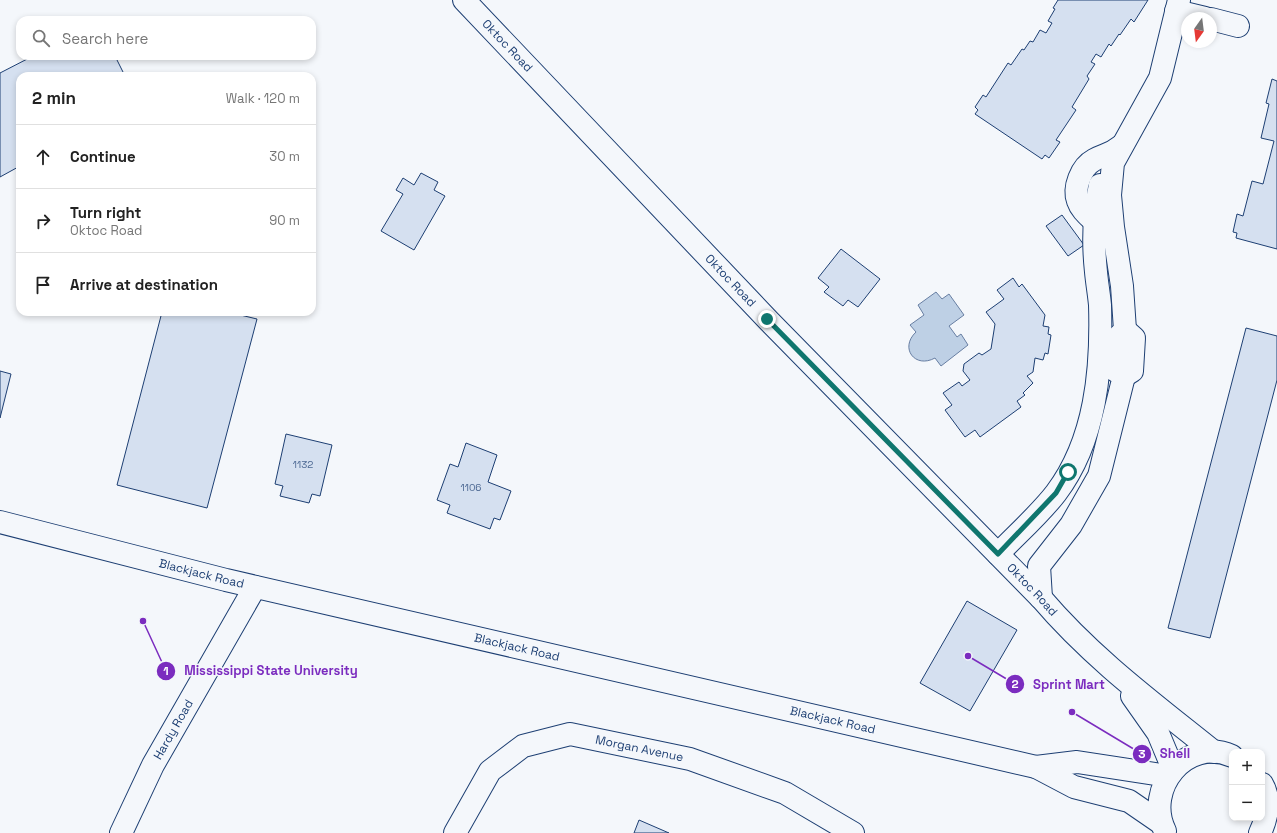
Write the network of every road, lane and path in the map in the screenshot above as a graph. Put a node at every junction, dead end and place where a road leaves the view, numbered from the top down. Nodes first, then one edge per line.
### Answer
1 (464, 0) edge
2 (1178, 5) edge
3 (1193, 12) edge
4 (1217, 21) edge
5 (1238, 26) dead end
6 (1124, 141) junction
7 (0, 522) edge
8 (998, 554) junction
9 (255, 587) junction
10 (1040, 598) junction
11 (1119, 677) junction
12 (1223, 754) edge
13 (1036, 767) junction
14 (1171, 773) junction
15 (1268, 790) edge
16 (1164, 828) edge
17 (121, 833) edge
18 (456, 833) edge
19 (853, 833) edge
20 (1260, 833) edge

1 - 8 street, Oktoc Road
2 - 3 street
2 - 6 street
4 - 5 street
6 - 8 street
6 - 10 street
7 - 9 street, Blackjack Road
8 - 10 street, Oktoc Road
9 - 13 street, Blackjack Road
9 - 17 street, Hardy Road
10 - 11 street, Oktoc Road
11 - 12 street, Oktoc Road
11 - 14 street, Oktoc Road
12 - 14 street
13 - 14 street, Blackjack Road
13 - 16 street, Blackjack Road
14 - 16 street, Blackjack Road
15 - 20 street
18 - 19 street, Morgan Avenue

